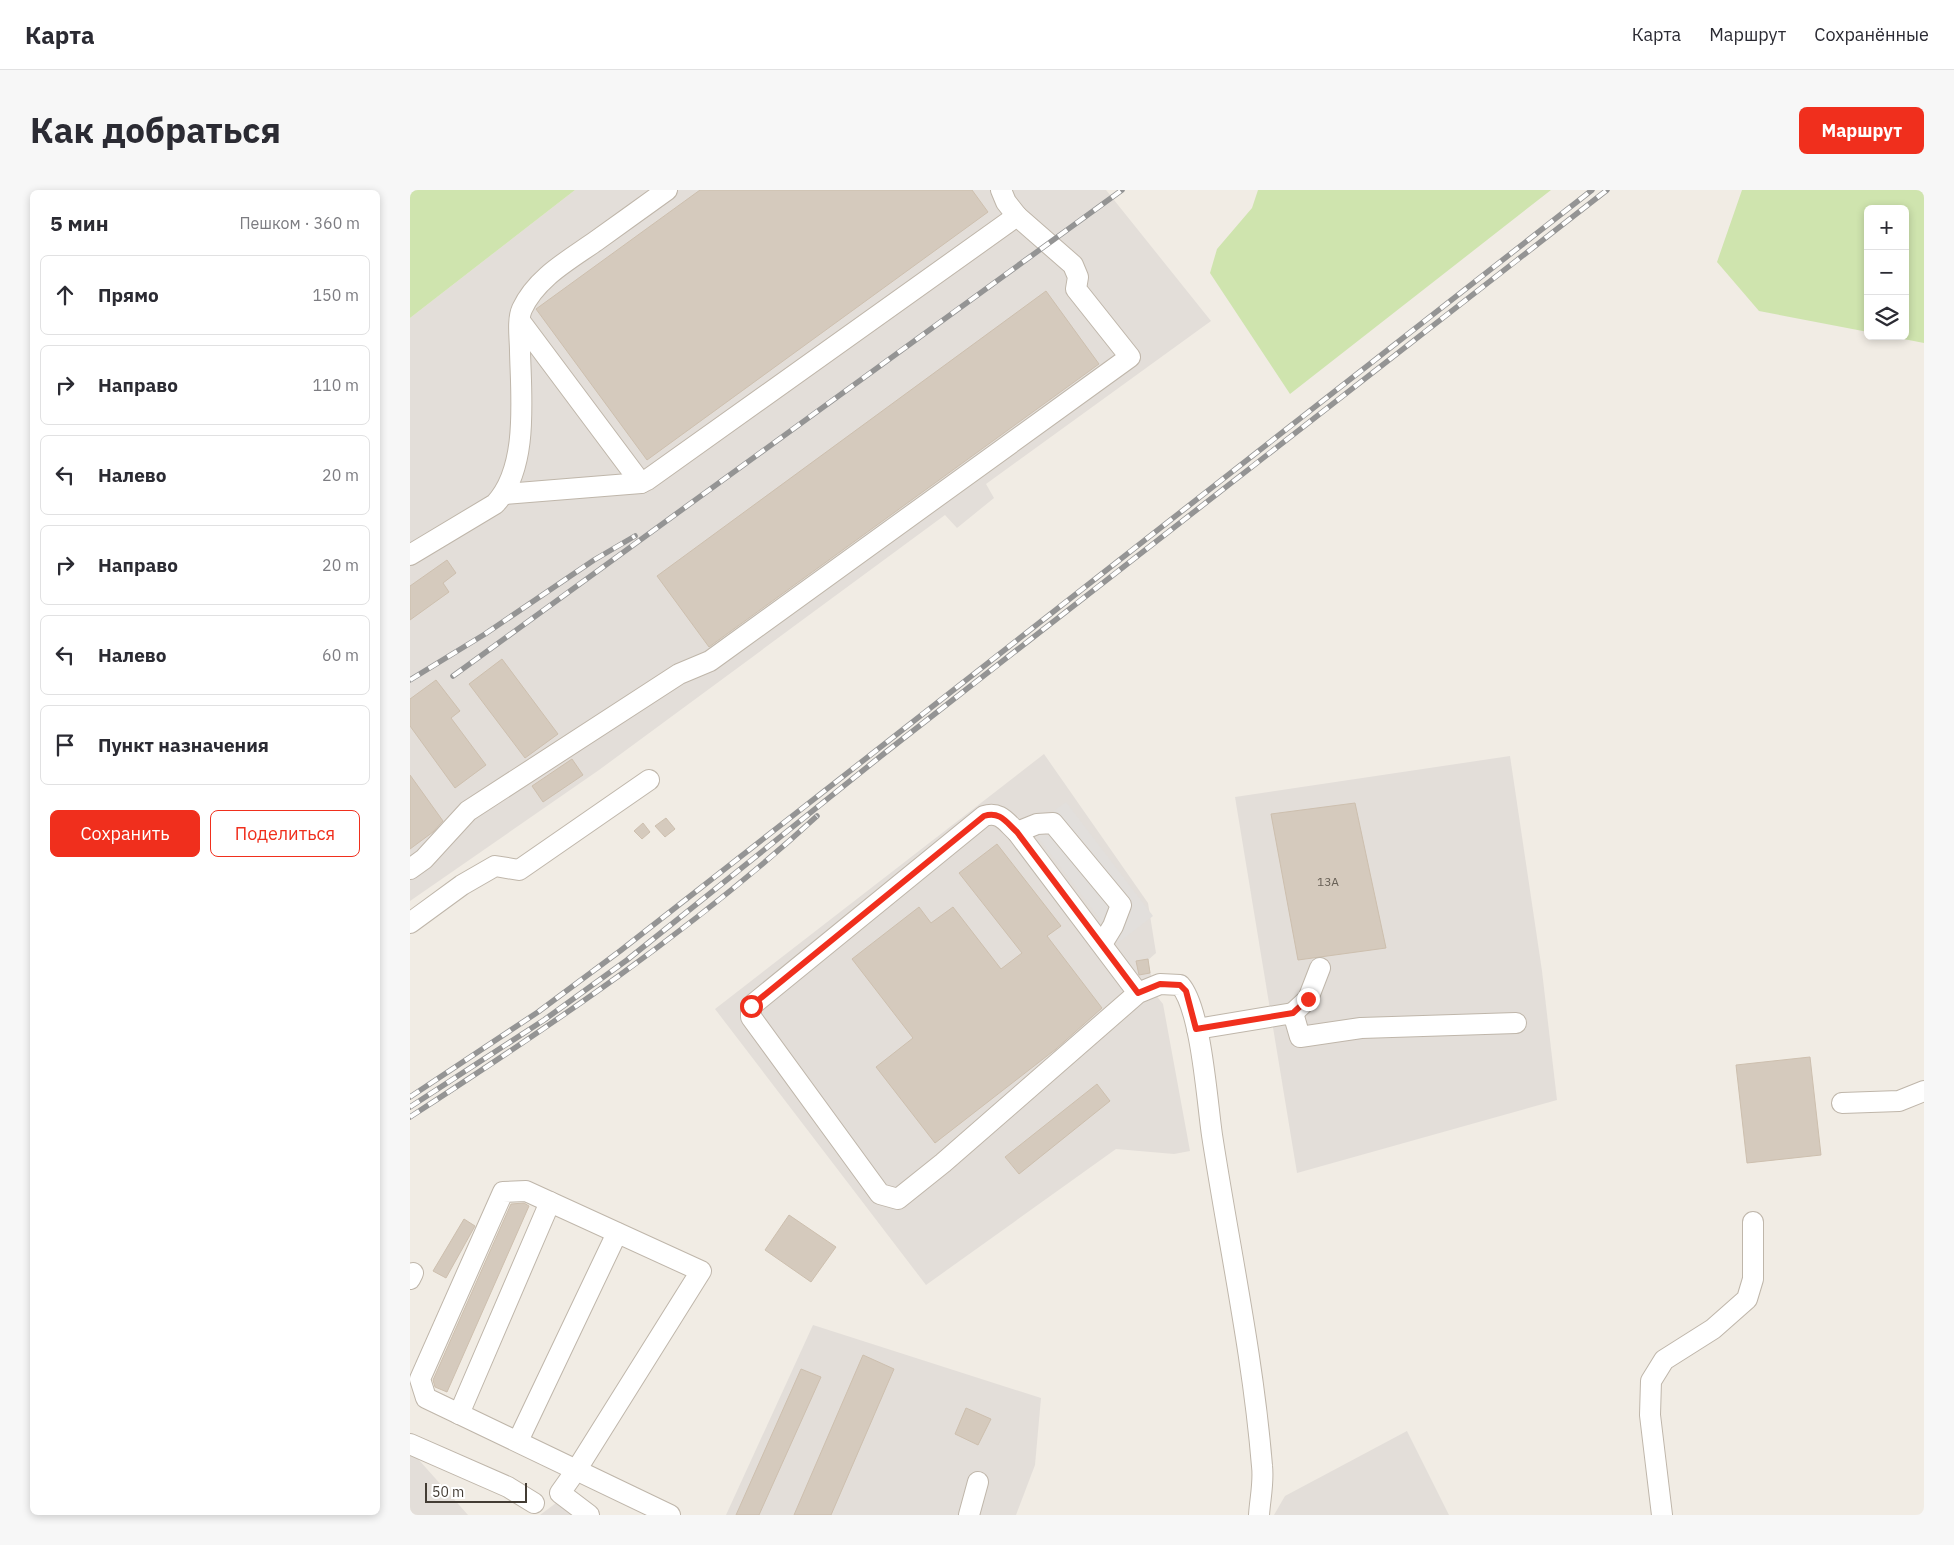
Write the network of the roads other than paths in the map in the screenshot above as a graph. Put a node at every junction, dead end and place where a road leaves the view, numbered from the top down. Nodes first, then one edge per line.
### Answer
1 (667, 190) edge
2 (1001, 190) edge
3 (1017, 216) junction
4 (520, 321) junction
5 (640, 483) junction
6 (505, 494) junction
7 (410, 555) edge
8 (649, 780) dead end
9 (1017, 832) junction
10 (410, 869) edge
11 (410, 923) edge
12 (1102, 944) junction
13 (1320, 968) dead end
14 (1138, 993) junction
15 (1293, 1013) junction
16 (1516, 1023) dead end
17 (1196, 1029) junction
18 (1924, 1091) edge
19 (1842, 1103) dead end
20 (550, 1202) junction
21 (1753, 1222) dead end
22 (617, 1233) junction
23 (459, 1414) junction
24 (518, 1442) junction
25 (410, 1444) edge
26 (577, 1469) junction
27 (978, 1482) dead end
28 (560, 1493) junction
29 (527, 1509) edge
30 (589, 1515) edge
31 (670, 1515) edge
32 (969, 1515) edge
33 (1259, 1515) edge
34 (1662, 1515) edge

1 - 4 street
2 - 3 street
3 - 5 street
3 - 10 street
4 - 5 street
4 - 6 street
5 - 6 street
6 - 7 street
8 - 11 street
9 - 12 street
9 - 12 street
9 - 14 street
12 - 14 street
13 - 15 street
14 - 17 street
15 - 16 street
15 - 17 street
17 - 33 street
18 - 19 street
20 - 22 street
20 - 23 street
20 - 23 street
21 - 34 street
22 - 24 street
22 - 26 street
23 - 24 street
24 - 26 street
25 - 29 street
26 - 28 street
26 - 31 street
27 - 32 street
28 - 29 street
28 - 30 street

